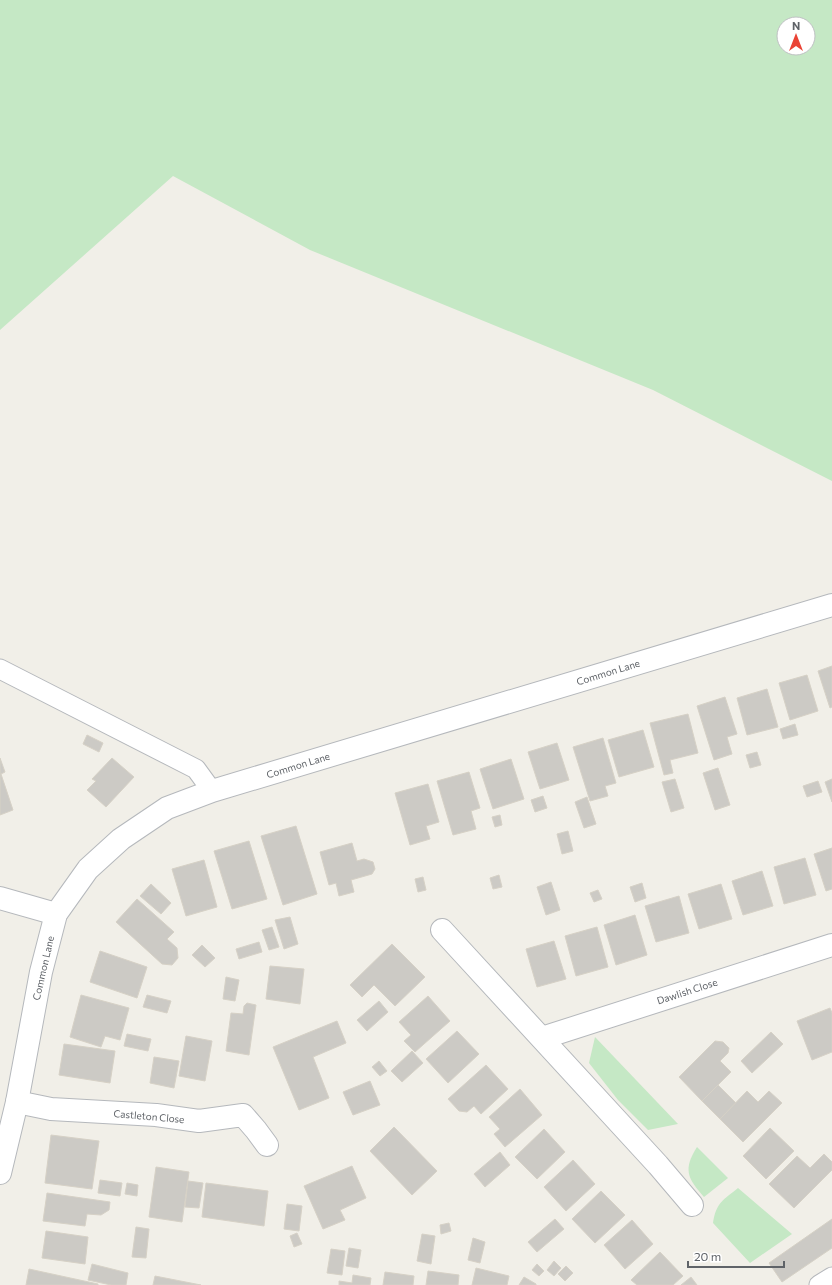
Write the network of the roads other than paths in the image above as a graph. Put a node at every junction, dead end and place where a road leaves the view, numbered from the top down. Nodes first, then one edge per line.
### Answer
1 (832, 605) edge
2 (0, 669) edge
3 (212, 791) junction
4 (0, 898) edge
5 (56, 914) junction
6 (442, 930) dead end
7 (832, 945) edge
8 (542, 1038) junction
9 (17, 1102) junction
10 (267, 1145) dead end
11 (0, 1173) edge
12 (692, 1205) dead end
13 (832, 1277) edge
14 (819, 1285) edge

1 - 3 street, Common Lane
2 - 3 lane
3 - 5 street, Common Lane
4 - 5 street
5 - 9 street, Common Lane
6 - 8 street
7 - 8 street, Dawlish Close
8 - 12 street
9 - 10 street, Castleton Close
9 - 11 street, Common Lane
13 - 14 lane

